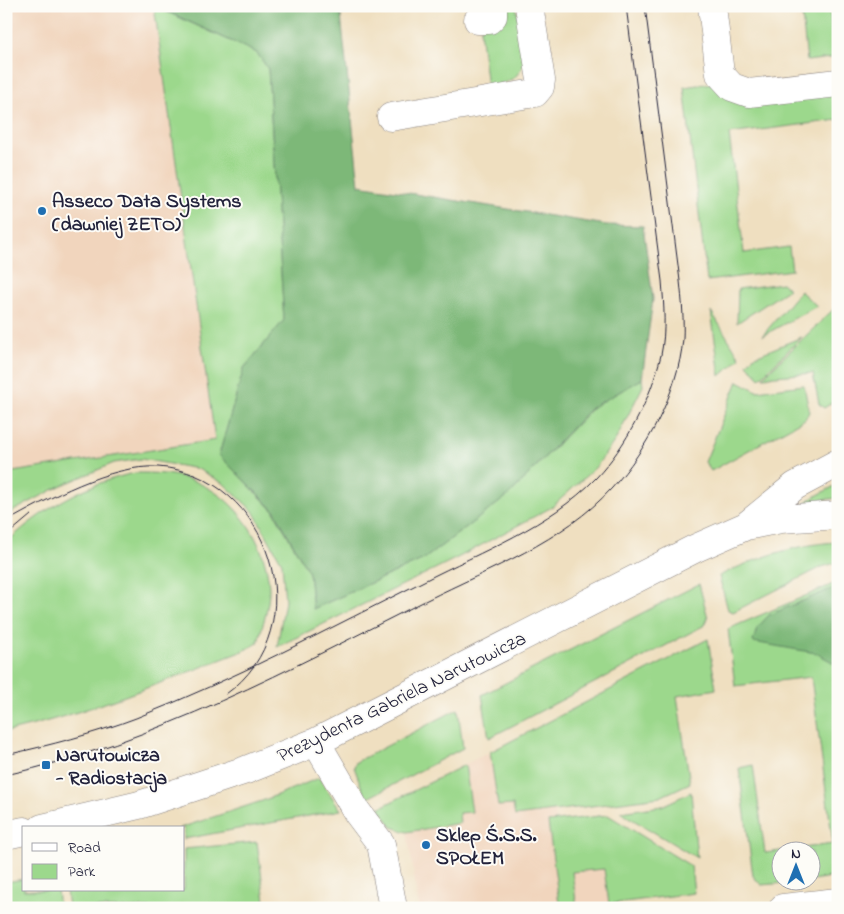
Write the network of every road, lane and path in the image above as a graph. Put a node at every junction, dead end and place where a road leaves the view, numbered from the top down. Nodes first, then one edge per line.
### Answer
1 (529, 6) edge
2 (712, 6) edge
3 (838, 83) edge
4 (391, 117) dead end
5 (838, 463) edge
6 (838, 515) edge
7 (746, 526) junction
8 (316, 742) junction
9 (50, 826) edge
10 (22, 831) edge
11 (6, 835) edge
12 (838, 902) edge
13 (393, 908) edge
14 (783, 908) edge

1 - 4 street
2 - 3 street
5 - 7 street, Prezydenta Gabriela Narutowicza
6 - 7 street, Prezydenta Gabriela Narutowicza
7 - 8 street, Prezydenta Gabriela Narutowicza
8 - 9 street, Prezydenta Gabriela Narutowicza
8 - 13 street
10 - 11 street
12 - 14 street

